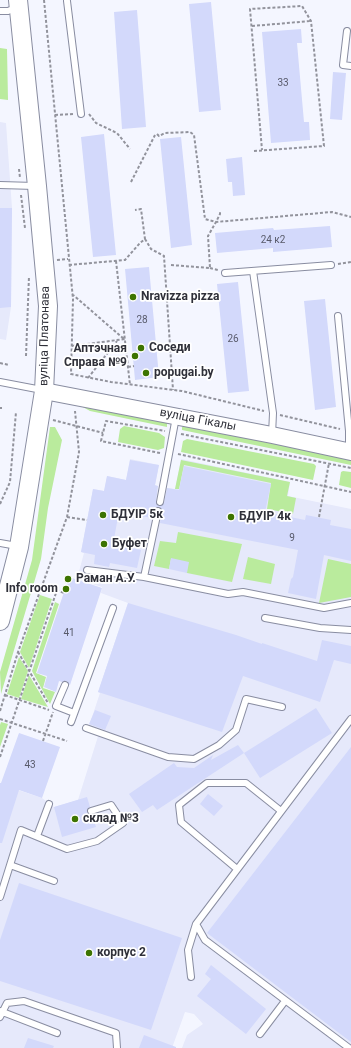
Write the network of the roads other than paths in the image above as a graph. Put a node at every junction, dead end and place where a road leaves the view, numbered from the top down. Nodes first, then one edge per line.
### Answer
1 (67, 1) edge
2 (18, 3) edge
3 (0, 11) edge
4 (347, 31) dead end
5 (351, 66) edge
6 (81, 114) road end
7 (0, 184) edge
8 (37, 186) junction
9 (331, 265) road end
10 (253, 271) junction
11 (225, 273) dead end
12 (338, 316) dead end
13 (0, 382) edge
14 (44, 391) junction
15 (177, 416) junction
16 (272, 435) junction
17 (350, 452) edge
18 (160, 502) dead end
19 (158, 511) dead end
20 (0, 543) edge
21 (19, 547) junction
22 (87, 570) dead end
23 (144, 577) junction
24 (351, 603) edge
25 (113, 608) dead end
26 (265, 618) dead end
27 (0, 621) edge
28 (351, 630) edge
29 (65, 685) dead end
30 (282, 707) dead end
31 (74, 713) junction
32 (351, 719) edge
33 (71, 722) dead end
34 (86, 728) dead end
35 (49, 804) dead end
36 (281, 811) junction
37 (91, 812) dead end
38 (37, 836) junction
39 (10, 865) junction
40 (237, 869) junction
41 (54, 881) dead end
42 (0, 897) edge
43 (196, 924) junction
44 (191, 977) dead end
45 (285, 1001) junction
46 (1, 1014) edge
47 (57, 1033) dead end
48 (260, 1034) dead end
49 (117, 1048) edge
50 (349, 1048) edge

1 - 6 lane
2 - 3 lane
2 - 8 main road, вуліца Платонава
4 - 5 lane
7 - 8 lane
8 - 14 main road, вуліца Платонава
9 - 10 lane
10 - 11 lane
10 - 16 lane
12 - 17 lane
13 - 14 lane
14 - 15 street, вуліца Гікалы
14 - 21 main road, вуліца Платонава
15 - 16 street, вуліца Гікалы
15 - 18 lane
16 - 17 street, вуліца Гікалы
19 - 23 lane
20 - 21 lane
21 - 27 main road, вуліца Платонава
22 - 23 lane
23 - 24 lane
25 - 31 lane
26 - 28 lane
29 - 31 lane
30 - 34 lane
31 - 33 lane
32 - 36 lane
35 - 38 lane
36 - 40 lane
36 - 40 lane
37 - 38 lane
38 - 39 lane
39 - 41 lane
39 - 42 lane
40 - 43 lane
43 - 44 lane
43 - 45 lane
45 - 48 lane
45 - 50 lane
46 - 47 lane
46 - 49 lane

